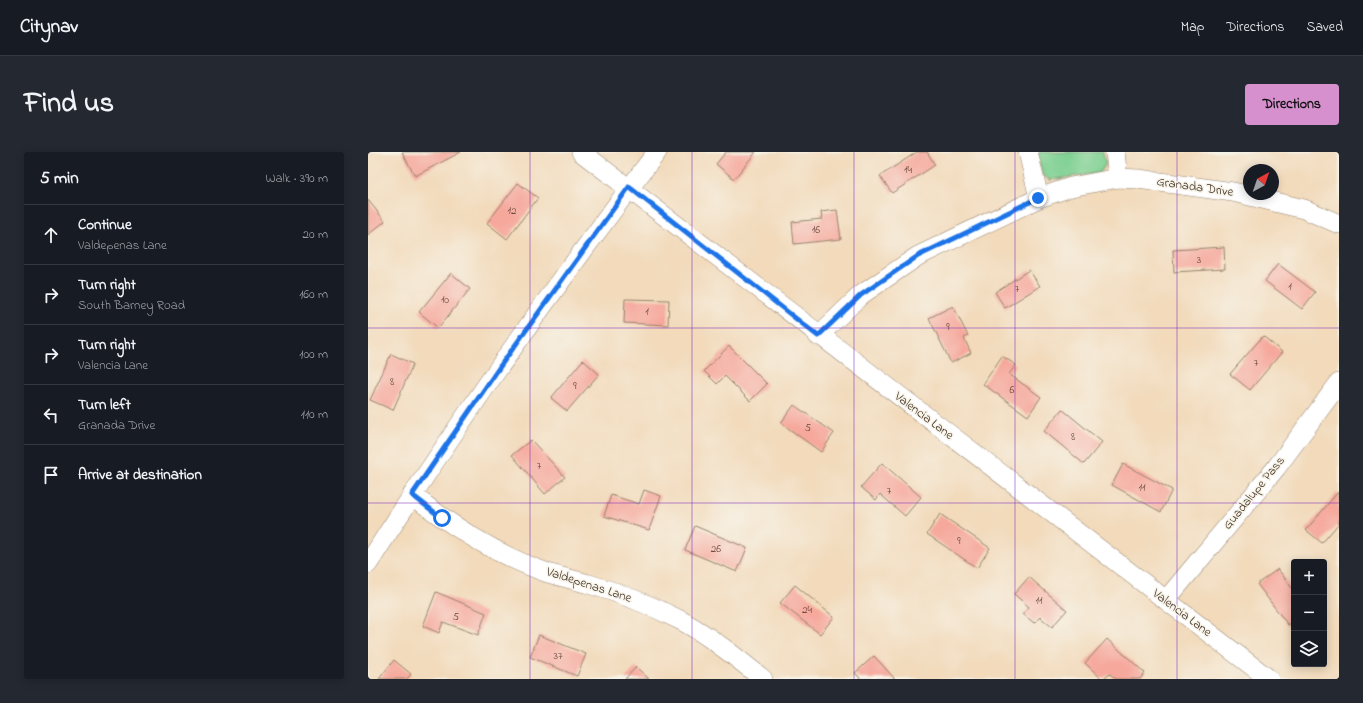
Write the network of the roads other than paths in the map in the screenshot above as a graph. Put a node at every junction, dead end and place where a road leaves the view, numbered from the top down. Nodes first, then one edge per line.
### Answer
1 (581, 152) edge
2 (657, 152) edge
3 (1028, 152) edge
4 (1115, 152) edge
5 (1118, 178) junction
6 (629, 187) junction
7 (1038, 198) junction
8 (1339, 224) edge
9 (818, 336) junction
10 (1339, 383) edge
11 (412, 495) junction
12 (368, 564) edge
13 (1166, 600) junction
14 (763, 679) edge
15 (1269, 679) edge

1 - 6 street, Valencia Lane
2 - 6 street
3 - 7 street
4 - 5 street
5 - 7 street, Granada Drive
5 - 8 street, Granada Drive
6 - 9 street, Valencia Lane
6 - 11 street
7 - 9 street, Granada Drive
9 - 13 street, Valencia Lane
10 - 13 street, Guadalupe Pass
11 - 12 street
11 - 14 street, Valdepenas Lane
13 - 15 street, Valencia Lane

